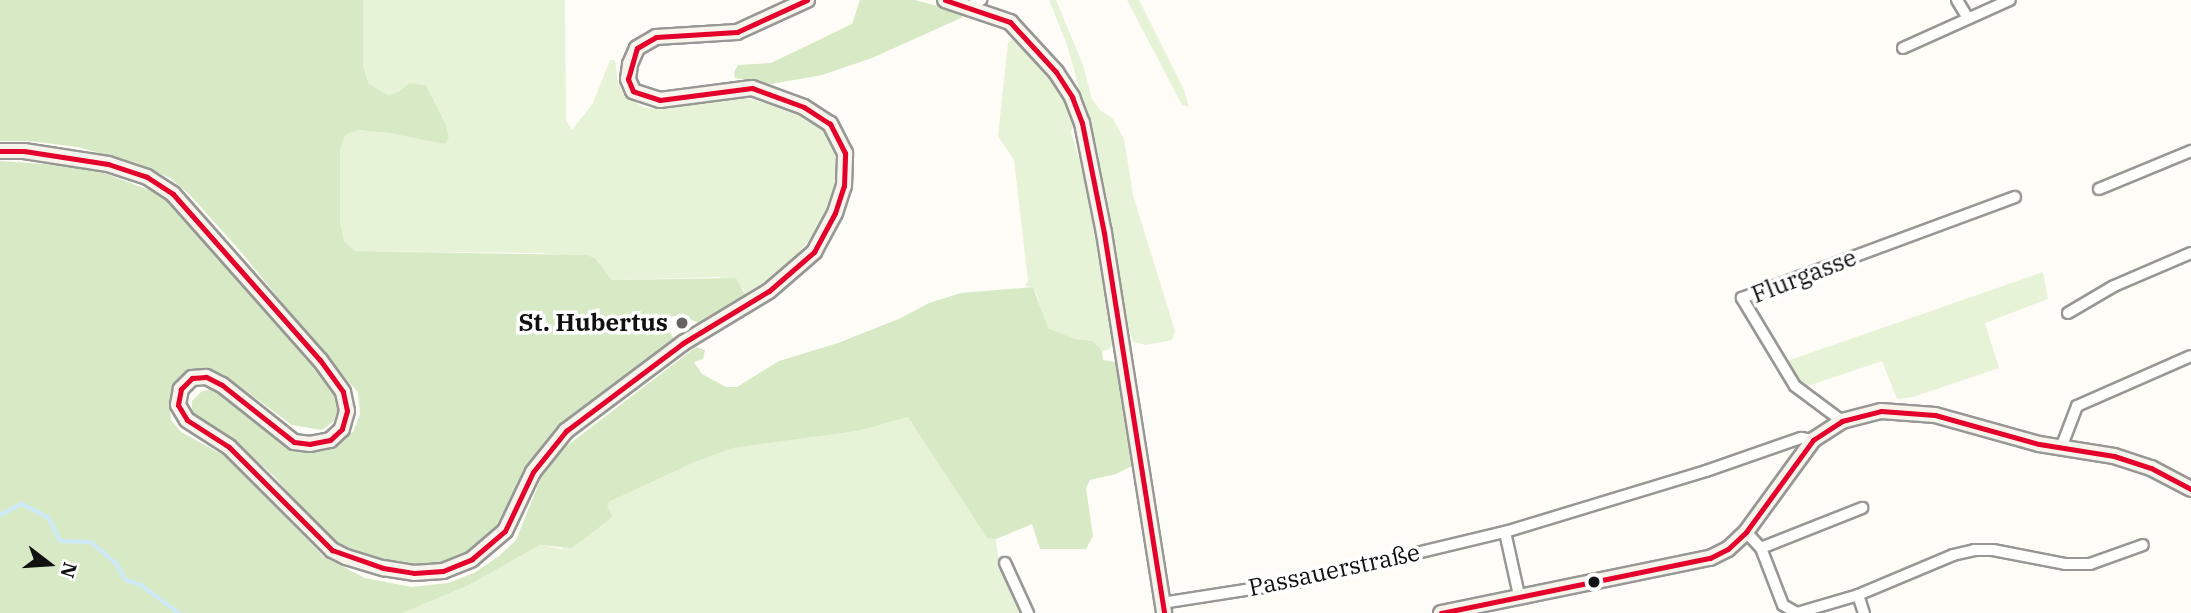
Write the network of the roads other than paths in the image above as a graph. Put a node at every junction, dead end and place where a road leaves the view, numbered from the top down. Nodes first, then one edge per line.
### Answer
1 (807, 0) edge
2 (945, 0) edge
3 (1956, 0) edge
4 (2010, 0) edge
5 (976, 3) edge
6 (1968, 18) junction
7 (1903, 48) dead end
8 (0, 151) edge
9 (2191, 151) edge
10 (2099, 189) dead end
11 (2015, 197) dead end
12 (2191, 253) edge
13 (2068, 313) dead end
14 (2191, 356) edge
15 (1842, 421) junction
16 (1814, 440) junction
17 (2061, 449) junction
18 (2191, 489) edge
19 (1862, 508) dead end
20 (1505, 532) junction
21 (1746, 532) junction
22 (2143, 545) dead end
23 (1761, 548) junction
24 (1005, 563) dead end
25 (1519, 595) junction
26 (1858, 595) junction
27 (1163, 608) edge
28 (1028, 613) edge
29 (1440, 613) edge
30 (1864, 613) edge

1 - 8 street
2 - 5 street
3 - 6 street
4 - 6 street
5 - 27 street
6 - 7 street
9 - 10 street
11 - 15 street, Flurgasse
12 - 13 street
14 - 17 street
15 - 16 street
15 - 17 street
16 - 20 street, Passauerstraße
16 - 21 street
17 - 18 street
19 - 23 street
20 - 25 street
20 - 27 street, Passauerstraße
21 - 23 street
21 - 25 street
22 - 26 street
23 - 26 street
24 - 28 street
25 - 29 street
26 - 30 street

